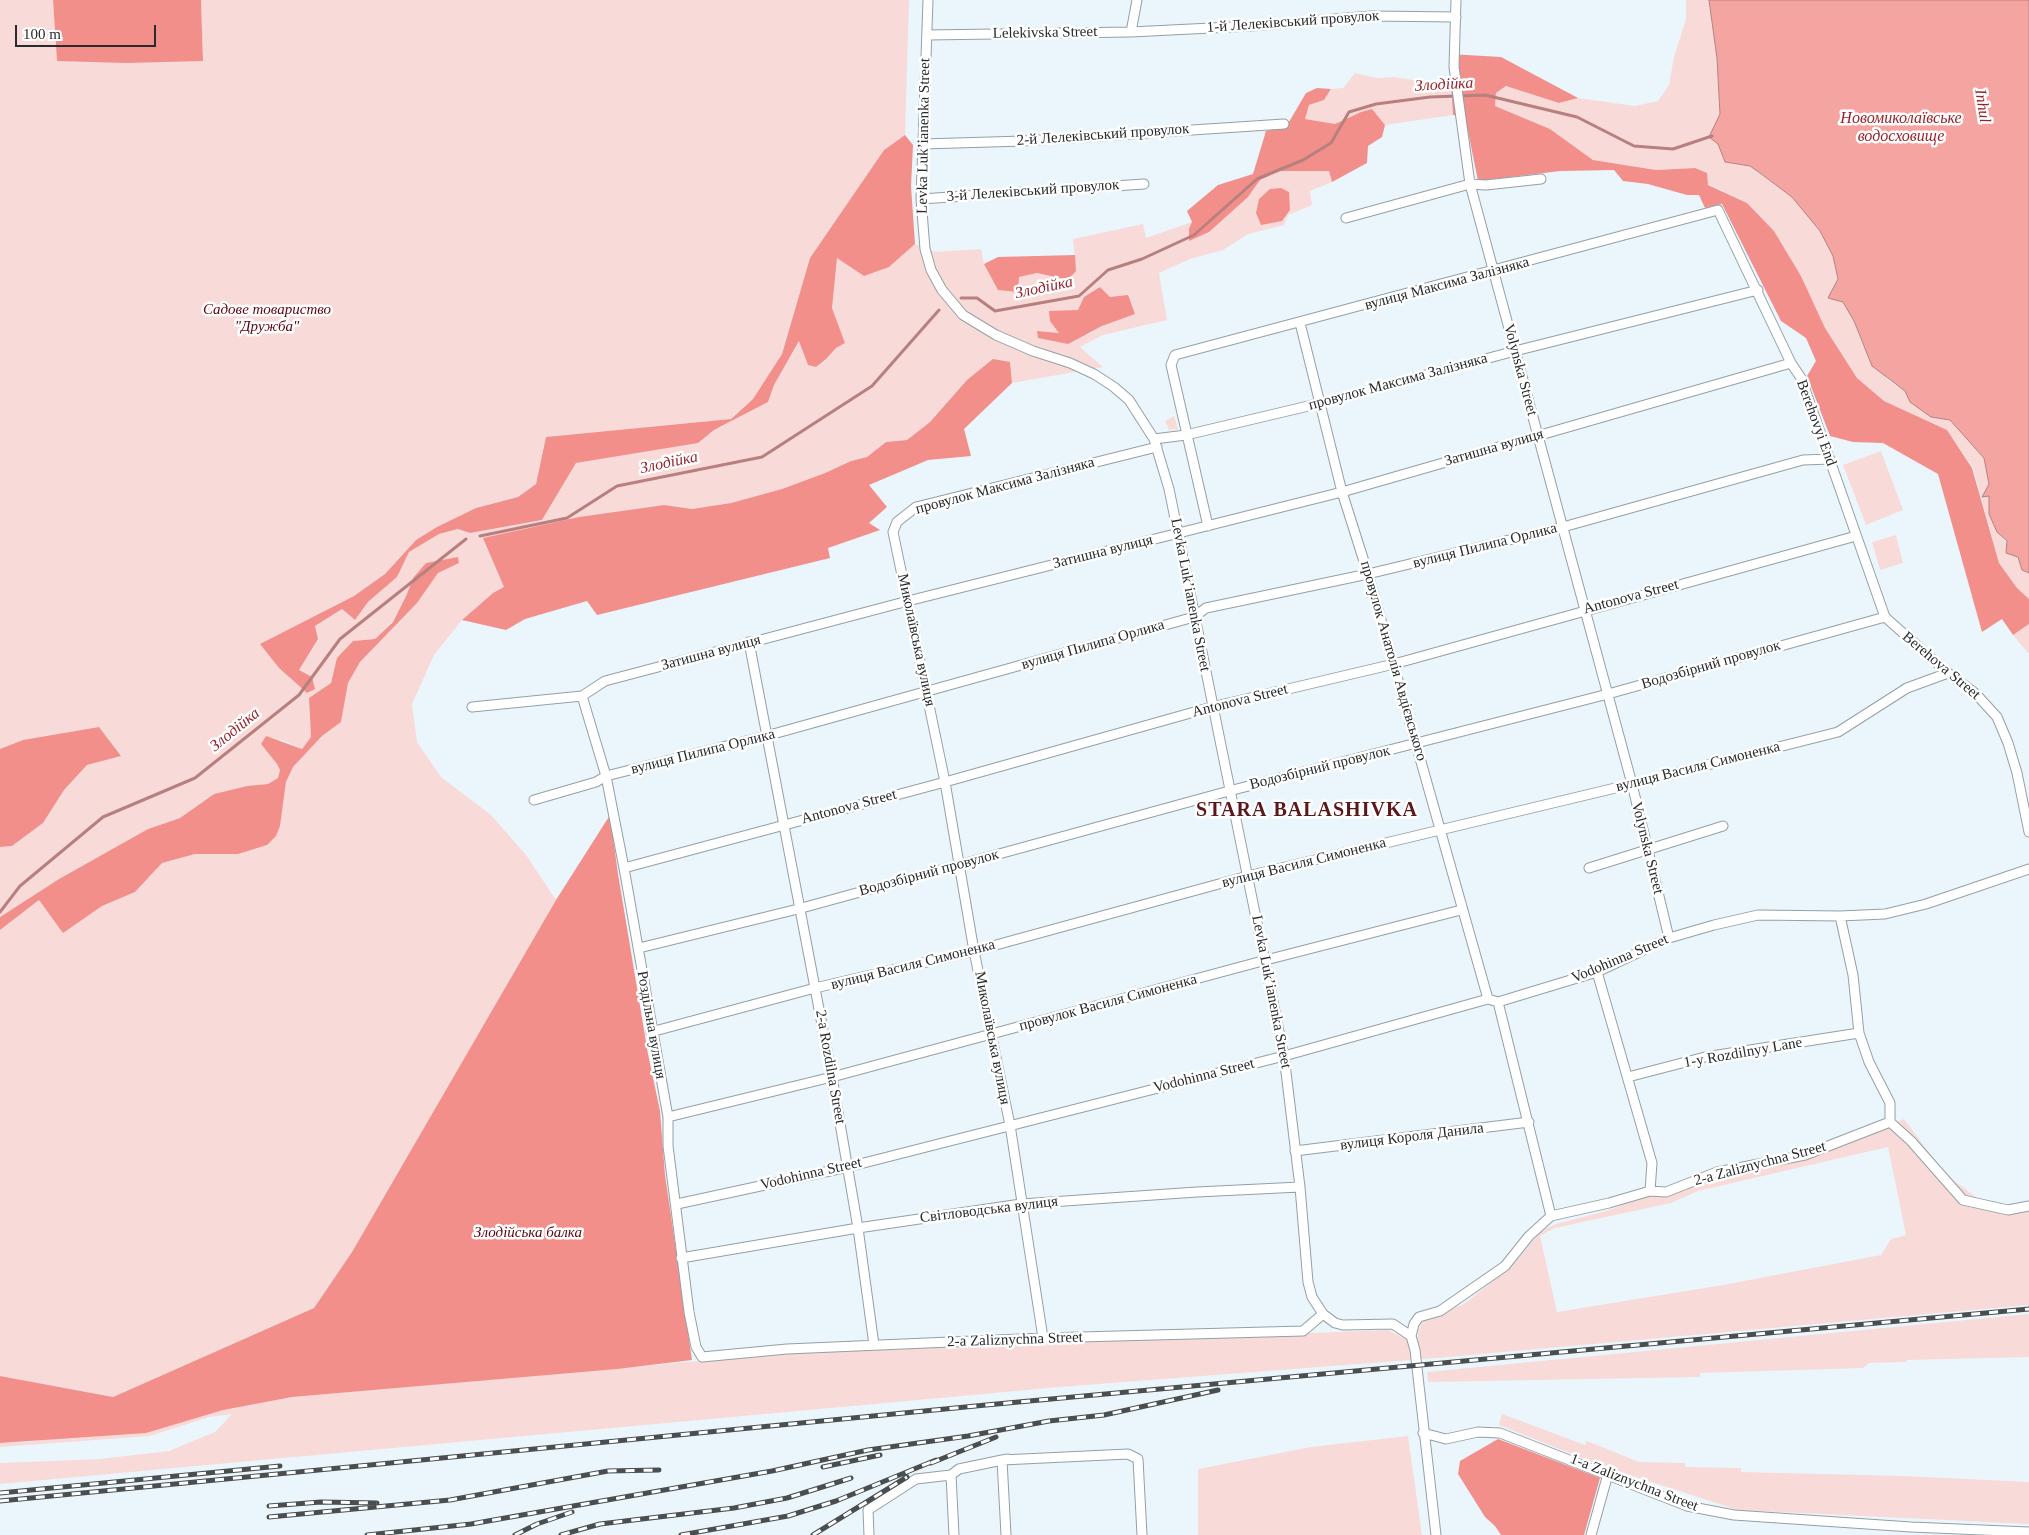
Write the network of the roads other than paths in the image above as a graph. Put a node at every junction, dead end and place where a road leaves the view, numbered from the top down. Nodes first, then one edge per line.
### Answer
1 (928, 0) edge
2 (1137, 0) edge
3 (1456, 0) edge
4 (1456, 17) junction
5 (1131, 32) junction
6 (927, 35) junction
7 (1284, 124) dead end
8 (922, 144) junction
9 (1541, 179) dead end
10 (1144, 184) dead end
11 (1470, 184) junction
12 (921, 199) junction
13 (1718, 210) joint
14 (1346, 218) dead end
15 (1493, 271) junction
16 (1758, 290) junction
17 (1300, 323) junction
18 (1515, 351) junction
19 (1791, 363) junction
20 (1322, 403) junction
21 (1538, 434) junction
22 (1186, 435) junction
23 (1156, 443) junction
24 (1830, 459) junction
25 (1342, 492) junction
26 (1208, 526) junction
27 (1563, 527) junction
28 (893, 532) joint
29 (1178, 533) junction
30 (1856, 536) junction
31 (1368, 574) junction
32 (908, 602) junction
33 (1583, 610) junction
34 (1194, 617) junction
35 (1884, 617) junction
36 (749, 642) junction
37 (1394, 664) junction
38 (1948, 673) junction
39 (927, 691) junction
40 (1608, 694) junction
41 (582, 696) junction
42 (472, 707) dead end
43 (1212, 707) junction
44 (766, 736) junction
45 (1416, 744) junction
46 (606, 776) junction
47 (945, 782) junction
48 (1632, 784) junction
49 (1229, 791) junction
50 (534, 800) dead end
51 (783, 824) junction
52 (1723, 826) dead end
53 (1440, 830) junction
54 (2029, 832) edge
55 (1648, 850) junction
56 (960, 864) junction
57 (624, 868) junction
58 (1589, 868) dead end
59 (2029, 869) edge
60 (1248, 876) junction
61 (798, 909) junction
62 (1461, 910) junction
63 (1840, 916) junction
64 (1670, 938) junction
65 (639, 948) junction
66 (974, 951) junction
67 (1266, 960) junction
68 (1597, 972) junction
69 (815, 988) junction
70 (1488, 1000) junction
71 (1498, 1002) junction
72 (651, 1032) junction
73 (1859, 1033) junction
74 (991, 1035) junction
75 (1284, 1056) junction
76 (832, 1077) junction
77 (1628, 1077) junction
78 (668, 1116) junction
79 (1529, 1122) junction
80 (1890, 1122) junction
81 (1010, 1125) junction
82 (1296, 1151) junction
83 (848, 1167) junction
84 (1300, 1187) junction
85 (1650, 1191) junction
86 (677, 1204) junction
87 (1021, 1204) junction
88 (2029, 1206) edge
89 (1551, 1216) junction
90 (858, 1228) junction
91 (681, 1258) junction
92 (1323, 1314) junction
93 (1411, 1336) junction
94 (1043, 1338) junction
95 (874, 1346) junction
96 (702, 1357) joint
97 (1423, 1433) junction
98 (1002, 1460) junction
99 (1608, 1474) junction
100 (951, 1475) junction
101 (1911, 1531) edge
102 (2029, 1532) edge
103 (2011, 1533) edge
104 (870, 1535) edge
105 (954, 1535) edge
106 (1006, 1535) edge
107 (1142, 1535) edge
108 (1436, 1535) edge
109 (1591, 1535) edge

1 - 6 street, Levka Lukʼianenka Street
2 - 5 street
3 - 4 street, Volynska Street
4 - 5 street, 1-й Лелеківський провулок
4 - 11 street, Volynska Street
5 - 6 street, Lelekivska Street
6 - 8 street, Levka Lukʼianenka Street
7 - 8 street, 2-й Лелеківський провулок
8 - 12 street, Levka Lukʼianenka Street
9 - 11 street
10 - 12 street, 3-й Лелеківський провулок
11 - 14 street
11 - 15 street, Volynska Street
12 - 23 street, Levka Lukʼianenka Street
13 - 15 street, вулиця Максима Залізняка
13 - 16 street, Berehovyi End
15 - 17 street, вулиця Максима Залізняка
15 - 18 street, Volynska Street
16 - 18 street, провулок Максима Залізняка
16 - 19 street, Berehovyi End
17 - 20 street, провулок Анатолія Авдієвського
17 - 22 street, вулиця Максима Залізняка
18 - 20 street, провулок Максима Залізняка
18 - 21 street, Volynska Street
19 - 21 street, Затишна вулиця
19 - 24 street, Berehovyi End
20 - 22 street, провулок Максима Залізняка
20 - 25 street, провулок Анатолія Авдієвського
21 - 25 street, Затишна вулиця
21 - 27 street, Volynska Street
22 - 23 street, провулок Максима Залізняка
22 - 26 street
23 - 28 street, провулок Максима Залізняка
23 - 29 street, Levka Lukʼianenka Street
24 - 27 street, вулиця Пилипа Орлика
24 - 30 street, Berehovyi End
25 - 26 street, Затишна вулиця
25 - 31 street, провулок Анатолія Авдієвського
26 - 29 street, Затишна вулиця
27 - 31 street, вулиця Пилипа Орлика
27 - 33 street, Volynska Street
28 - 32 street, Миколаївська вулиця
29 - 32 street, Затишна вулиця
29 - 34 street, Levka Lukʼianenka Street
30 - 33 street, Antonova Street
30 - 35 street, Berehovyi End
31 - 34 street, вулиця Пилипа Орлика
31 - 37 street, провулок Анатолія Авдієвського
32 - 36 street, Затишна вулиця
32 - 39 street, Миколаївська вулиця
33 - 37 street, Antonova Street
33 - 40 street, Volynska Street
34 - 39 street, вулиця Пилипа Орлика
34 - 43 street, Levka Lukʼianenka Street
35 - 38 street, Berehova Street
35 - 40 street, Водозбірний провулок
36 - 41 street, Затишна вулиця
36 - 44 street, 2-a Rozdilna Street
37 - 43 street, Antonova Street
37 - 45 street, провулок Анатолія Авдієвського
38 - 48 street, вулиця Василя Симоненка
38 - 54 street, Berehova Street
39 - 44 street, вулиця Пилипа Орлика
39 - 47 street, Миколаївська вулиця
40 - 45 street, Водозбірний провулок
40 - 48 street, Volynska Street
41 - 42 street, Затишна вулиця
41 - 46 street, Роздільна вулиця
43 - 47 street, Antonova Street
43 - 49 street, Levka Lukʼianenka Street
44 - 46 street, вулиця Пилипа Орлика
44 - 51 street, 2-a Rozdilna Street
45 - 49 street, Водозбірний провулок
45 - 53 street, провулок Анатолія Авдієвського
46 - 50 street, вулиця Пилипа Орлика
46 - 57 street, Роздільна вулиця
47 - 51 street, Antonova Street
47 - 56 street, Миколаївська вулиця
48 - 53 street, вулиця Василя Симоненка
48 - 55 street, Volynska Street
49 - 56 street, Водозбірний провулок
49 - 60 street, Levka Lukʼianenka Street
51 - 57 street, Antonova Street
51 - 61 street, 2-a Rozdilna Street
52 - 55 street
53 - 60 street, вулиця Василя Симоненка
53 - 62 street, провулок Анатолія Авдієвського
55 - 58 street
55 - 64 street, Volynska Street
56 - 61 street, Водозбірний провулок
56 - 66 street, Миколаївська вулиця
57 - 65 street, Роздільна вулиця
59 - 63 street, Vodohinna Street
60 - 66 street, вулиця Василя Симоненка
60 - 67 street, Levka Lukʼianenka Street
61 - 65 street, Водозбірний провулок
61 - 69 street, 2-a Rozdilna Street
62 - 67 street, провулок Василя Симоненка
62 - 70 street, провулок Анатолія Авдієвського
63 - 64 street, Vodohinna Street
63 - 73 street
64 - 68 street, Vodohinna Street
65 - 72 street, Роздільна вулиця
66 - 69 street, вулиця Василя Симоненка
66 - 74 street, Миколаївська вулиця
67 - 74 street, провулок Василя Симоненка
67 - 75 street, Levka Lukʼianenka Street
68 - 71 street, Vodohinna Street
68 - 77 street
69 - 72 street, вулиця Василя Симоненка
69 - 76 street, 2-a Rozdilna Street
70 - 71 street, Vodohinna Street
70 - 75 street, Vodohinna Street
71 - 79 street
72 - 78 street, Роздільна вулиця
73 - 77 street, 1-y Rozdilnyy Lane
73 - 80 street
74 - 76 street, провулок Василя Симоненка
74 - 81 street, Миколаївська вулиця
75 - 81 street, Vodohinna Street
75 - 82 street, Levka Lukʼianenka Street
76 - 78 street, провулок Василя Симоненка
76 - 83 street, 2-a Rozdilna Street
77 - 85 street
78 - 86 street, Роздільна вулиця
79 - 82 street, вулиця Короля Данила
79 - 89 street
80 - 85 street, 2-a Zaliznychna Street
80 - 88 street
81 - 83 street, Vodohinna Street
81 - 87 street, Миколаївська вулиця
82 - 84 street, Levka Lukʼianenka Street
83 - 86 street, Vodohinna Street
83 - 90 street, 2-a Rozdilna Street
84 - 87 street, Світловодська вулиця
84 - 92 street, Levka Lukʼianenka Street
85 - 89 street, 2-a Zaliznychna Street
86 - 91 street, Роздільна вулиця
87 - 90 street, Світловодська вулиця
87 - 94 street, Миколаївська вулиця
89 - 93 street, 2-a Zaliznychna Street
90 - 91 street, Світловодська вулиця
90 - 95 street, 2-a Rozdilna Street
91 - 96 street, Роздільна вулиця
92 - 93 street
92 - 94 street, 2-a Zaliznychna Street
93 - 97 street
94 - 95 street, 2-a Zaliznychna Street
95 - 96 street, 2-a Zaliznychna Street
97 - 99 street, 1-a Zaliznychna Street
97 - 108 street
98 - 100 street
98 - 106 street
98 - 107 street
99 - 101 street, 1-a Zaliznychna Street
99 - 109 street
100 - 104 street
100 - 105 street
101 - 103 street, 1-a Zaliznychna Street
102 - 103 street, 1-a Zaliznychna Street

